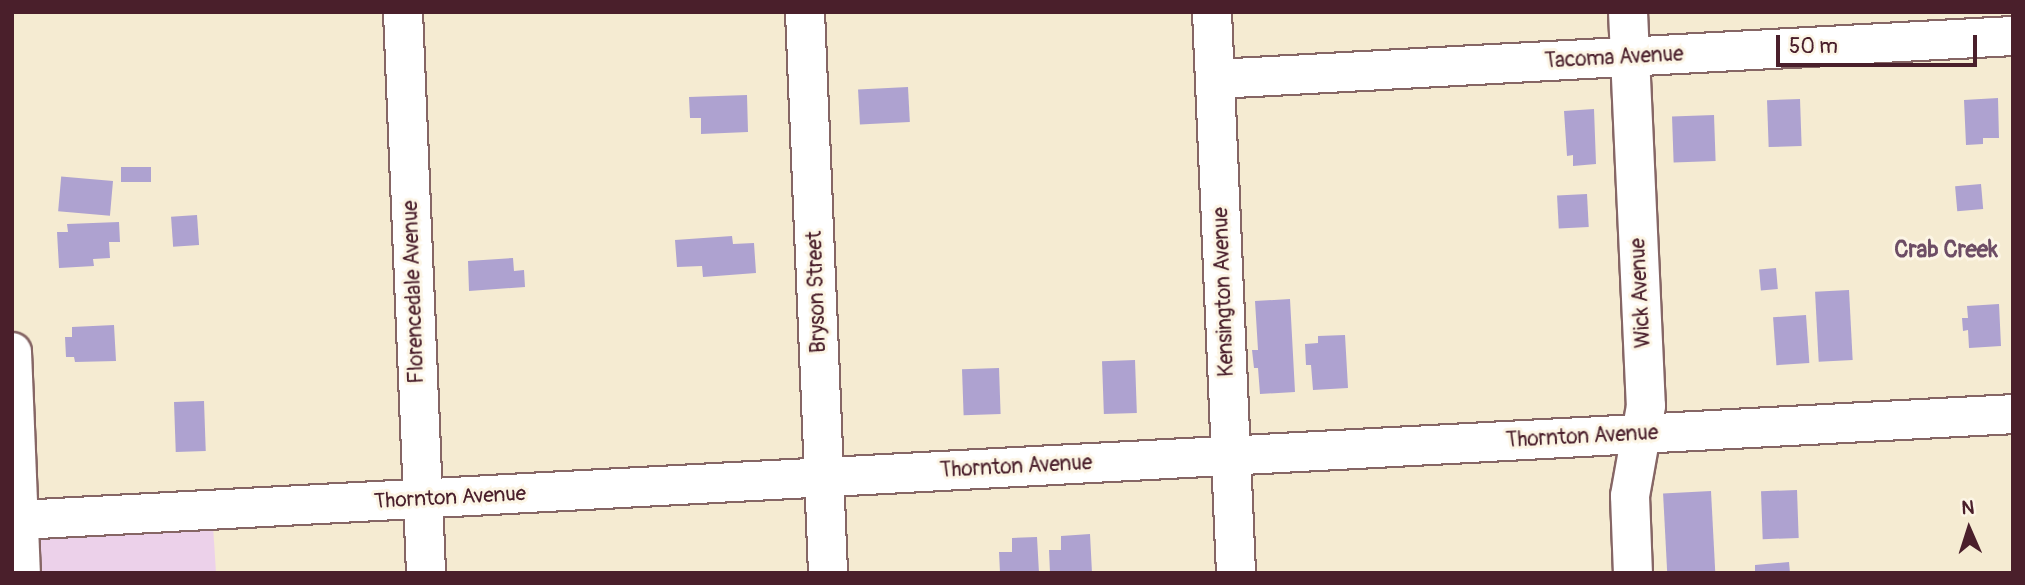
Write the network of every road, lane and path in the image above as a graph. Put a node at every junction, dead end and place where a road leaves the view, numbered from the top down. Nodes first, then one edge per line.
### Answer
1 (402, 12) edge
2 (805, 12) edge
3 (1212, 12) edge
4 (1628, 12) edge
5 (2013, 36) edge
6 (1630, 57) junction
7 (1216, 79) junction
8 (12, 352) edge
9 (12, 359) edge
10 (2013, 414) edge
11 (1641, 434) junction
12 (1231, 456) junction
13 (824, 478) junction
14 (423, 499) junction
15 (19, 520) junction
16 (21, 573) edge
17 (426, 573) edge
18 (828, 573) edge
19 (1236, 573) edge
20 (1633, 573) edge

1 - 14 street, Florencedale Avenue
2 - 13 street, Bryson Street
3 - 7 street, Kensington Avenue
4 - 6 street, Wick Avenue
5 - 6 street, Tacoma Avenue
6 - 7 street, Tacoma Avenue
6 - 11 street, Wick Avenue
7 - 12 street, Kensington Avenue
8 - 9 street
9 - 15 street
10 - 11 street, Thornton Avenue
11 - 12 street, Thornton Avenue
11 - 20 street, Wick Avenue
12 - 13 street, Thornton Avenue
12 - 19 street, Kensington Avenue
13 - 14 street, Thornton Avenue
13 - 18 street, Bryson Street
14 - 15 street, Thornton Avenue
14 - 17 street, Florencedale Avenue
15 - 16 street

